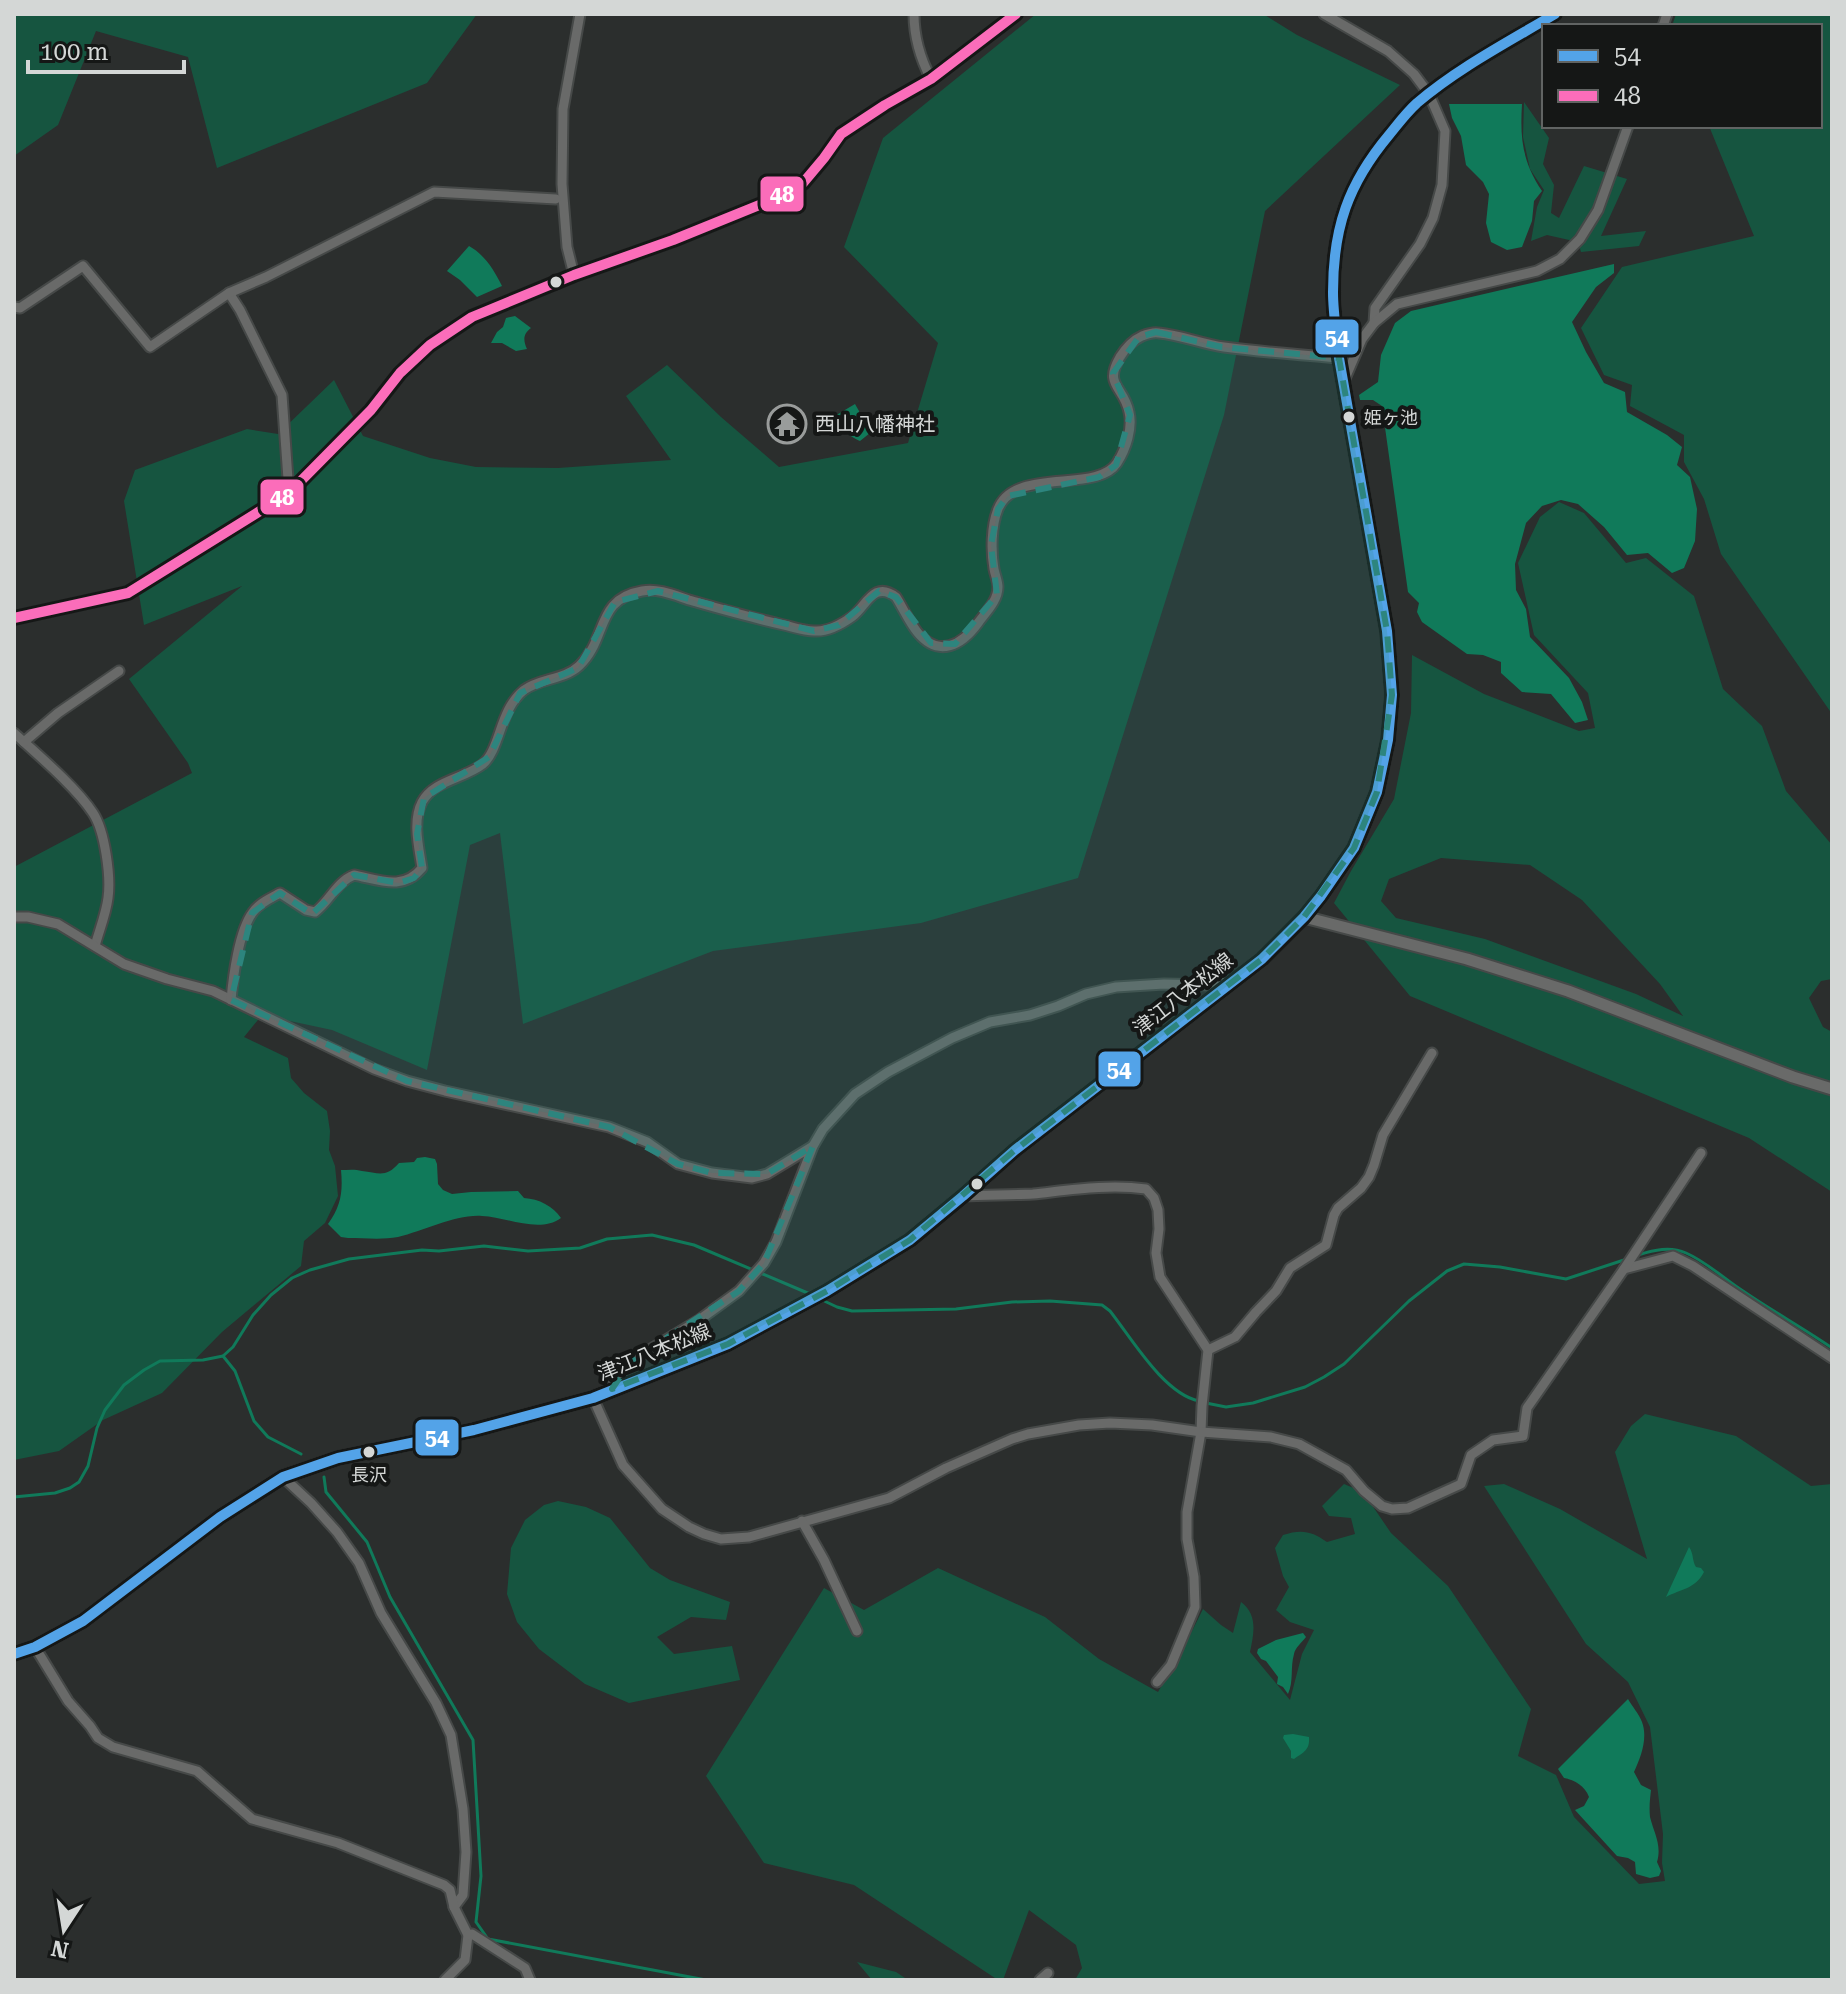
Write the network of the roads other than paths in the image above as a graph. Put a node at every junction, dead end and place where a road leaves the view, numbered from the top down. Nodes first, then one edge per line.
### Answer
1 (580, 14) edge
2 (914, 14) edge
3 (1016, 14) edge
4 (1324, 14) edge
5 (1555, 14) edge
6 (931, 79) junction
7 (1429, 94) junction
8 (885, 105) joint
9 (1627, 128) edge
10 (556, 199) dead end
11 (574, 275) junction
12 (229, 293) junction
13 (14, 307) edge
14 (1374, 323) junction
15 (1339, 358) junction
16 (1344, 381) junction
17 (289, 493) junction
18 (14, 618) edge
19 (119, 671) dead end
20 (14, 733) edge
21 (24, 742) junction
22 (14, 917) edge
23 (1304, 917) junction
24 (95, 946) junction
25 (1233, 980) junction
26 (231, 1000) junction
27 (1432, 1053) dead end
28 (1832, 1089) edge
29 (813, 1146) junction
30 (1701, 1153) dead end
31 (963, 1196) junction
32 (1624, 1269) junction
33 (1208, 1350) junction
34 (1832, 1358) edge
35 (612, 1389) junction
36 (593, 1398) junction
37 (1201, 1432) junction
38 (283, 1477) junction
39 (802, 1521) junction
40 (857, 1631) dead end
41 (35, 1647) junction
42 (14, 1654) edge
43 (1157, 1682) dead end
44 (454, 1907) junction
45 (468, 1935) junction
46 (445, 1980) edge
47 (530, 1980) edge

1 - 11 street
2 - 6 street
3 - 6 street
4 - 7 street
5 - 7 main road, 津江八本松線
6 - 8 street
7 - 14 street
7 - 15 main road, 津江八本松線
8 - 11 street
9 - 14 street
10 - 12 street
11 - 17 street
12 - 13 street
12 - 17 street
14 - 16 street
15 - 16 main road, 津江八本松線
15 - 26 street
16 - 23 main road, 津江八本松線
17 - 18 street
19 - 21 street
20 - 21 street
21 - 24 street
22 - 24 street
23 - 25 main road, 津江八本松線
23 - 28 street
24 - 26 street
25 - 29 street
25 - 31 main road, 津江八本松線
26 - 29 street
27 - 33 street
29 - 35 street
30 - 32 street
31 - 33 street
31 - 35 main road, 津江八本松線
32 - 34 street
32 - 37 street
33 - 37 street
35 - 36 main road, 津江八本松線
36 - 38 main road, 津江八本松線
36 - 39 street
37 - 39 street
37 - 43 street
38 - 41 main road, 津江八本松線
38 - 44 street
39 - 40 street
41 - 42 main road, 津江八本松線
41 - 44 street
44 - 45 street
45 - 46 street
45 - 47 street

